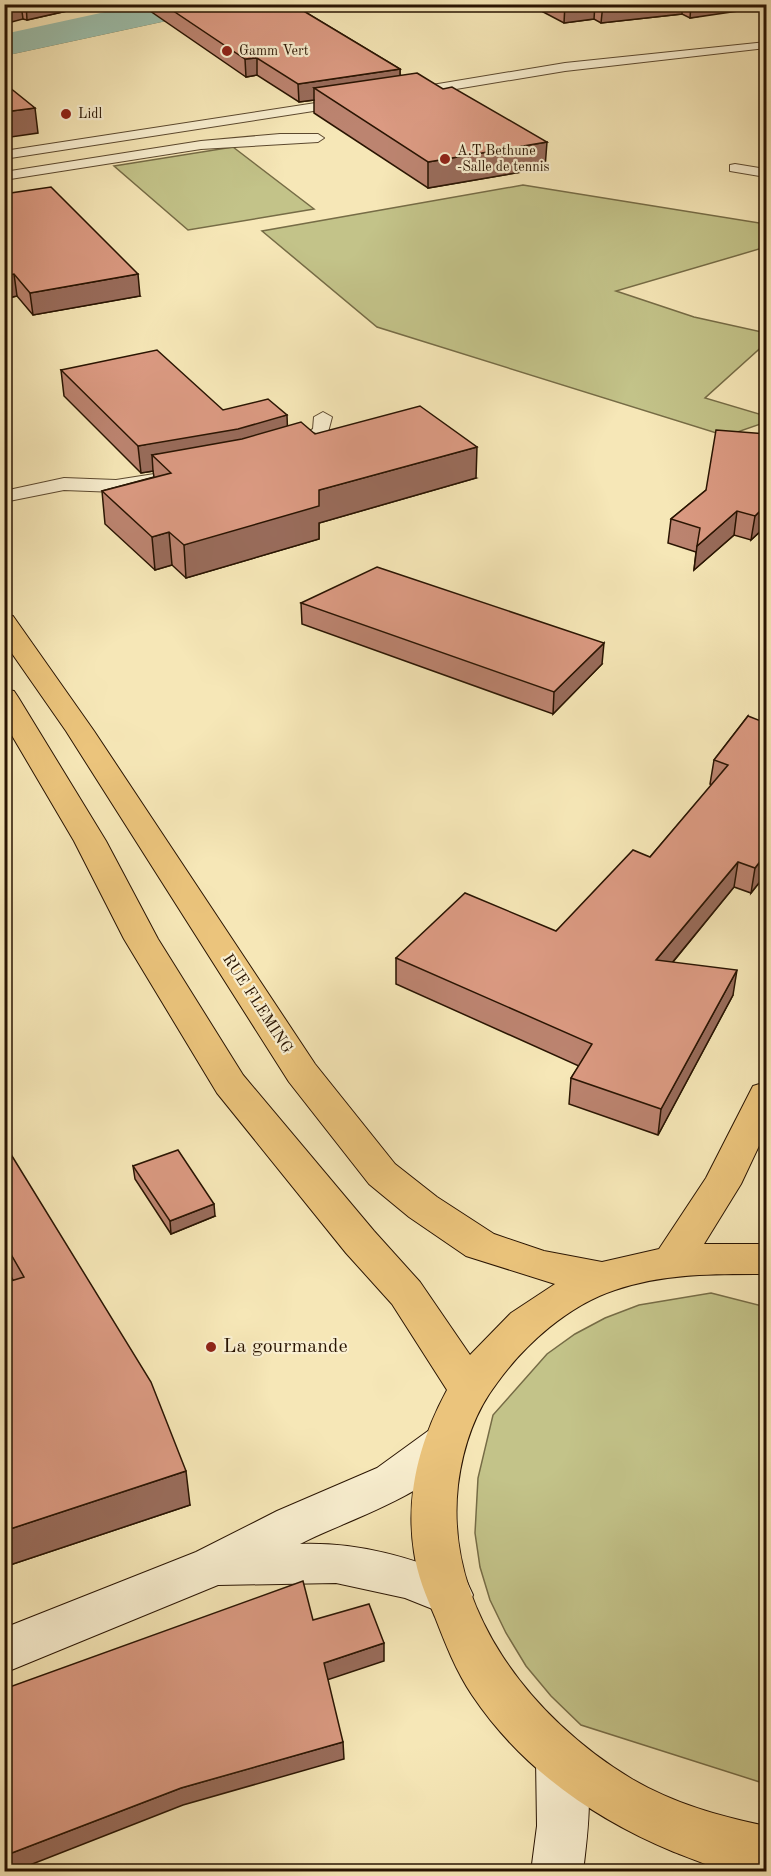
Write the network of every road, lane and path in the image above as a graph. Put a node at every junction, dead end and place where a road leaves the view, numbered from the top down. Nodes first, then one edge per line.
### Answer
1 (766, 45) edge
2 (395, 95) edge
3 (360, 100) edge
4 (318, 138) dead end
5 (4, 155) edge
6 (735, 168) dead end
7 (766, 173) edge
8 (4, 176) edge
9 (323, 417) dead end
10 (275, 454) edge
11 (185, 474) edge
12 (4, 497) edge
13 (4, 622) edge
14 (4, 697) edge
15 (766, 1095) edge
16 (766, 1259) edge
17 (673, 1260) junction
18 (602, 1278) junction
19 (468, 1387) junction
20 (443, 1444) junction
21 (212, 1566) junction
22 (450, 1595) junction
23 (4, 1651) edge
24 (561, 1759) junction
25 (766, 1852) edge
26 (557, 1872) edge

1 - 2 lane
3 - 5 lane
4 - 8 lane
6 - 7 lane
9 - 10 lane
11 - 12 lane
13 - 18 main road, RUE FLEMING
14 - 19 main road
15 - 17 main road
16 - 17 main road
17 - 18 main road
18 - 19 main road
19 - 20 main road
20 - 21 street
20 - 22 main road
21 - 22 street
21 - 23 street
22 - 24 main road
24 - 25 main road
24 - 26 street

